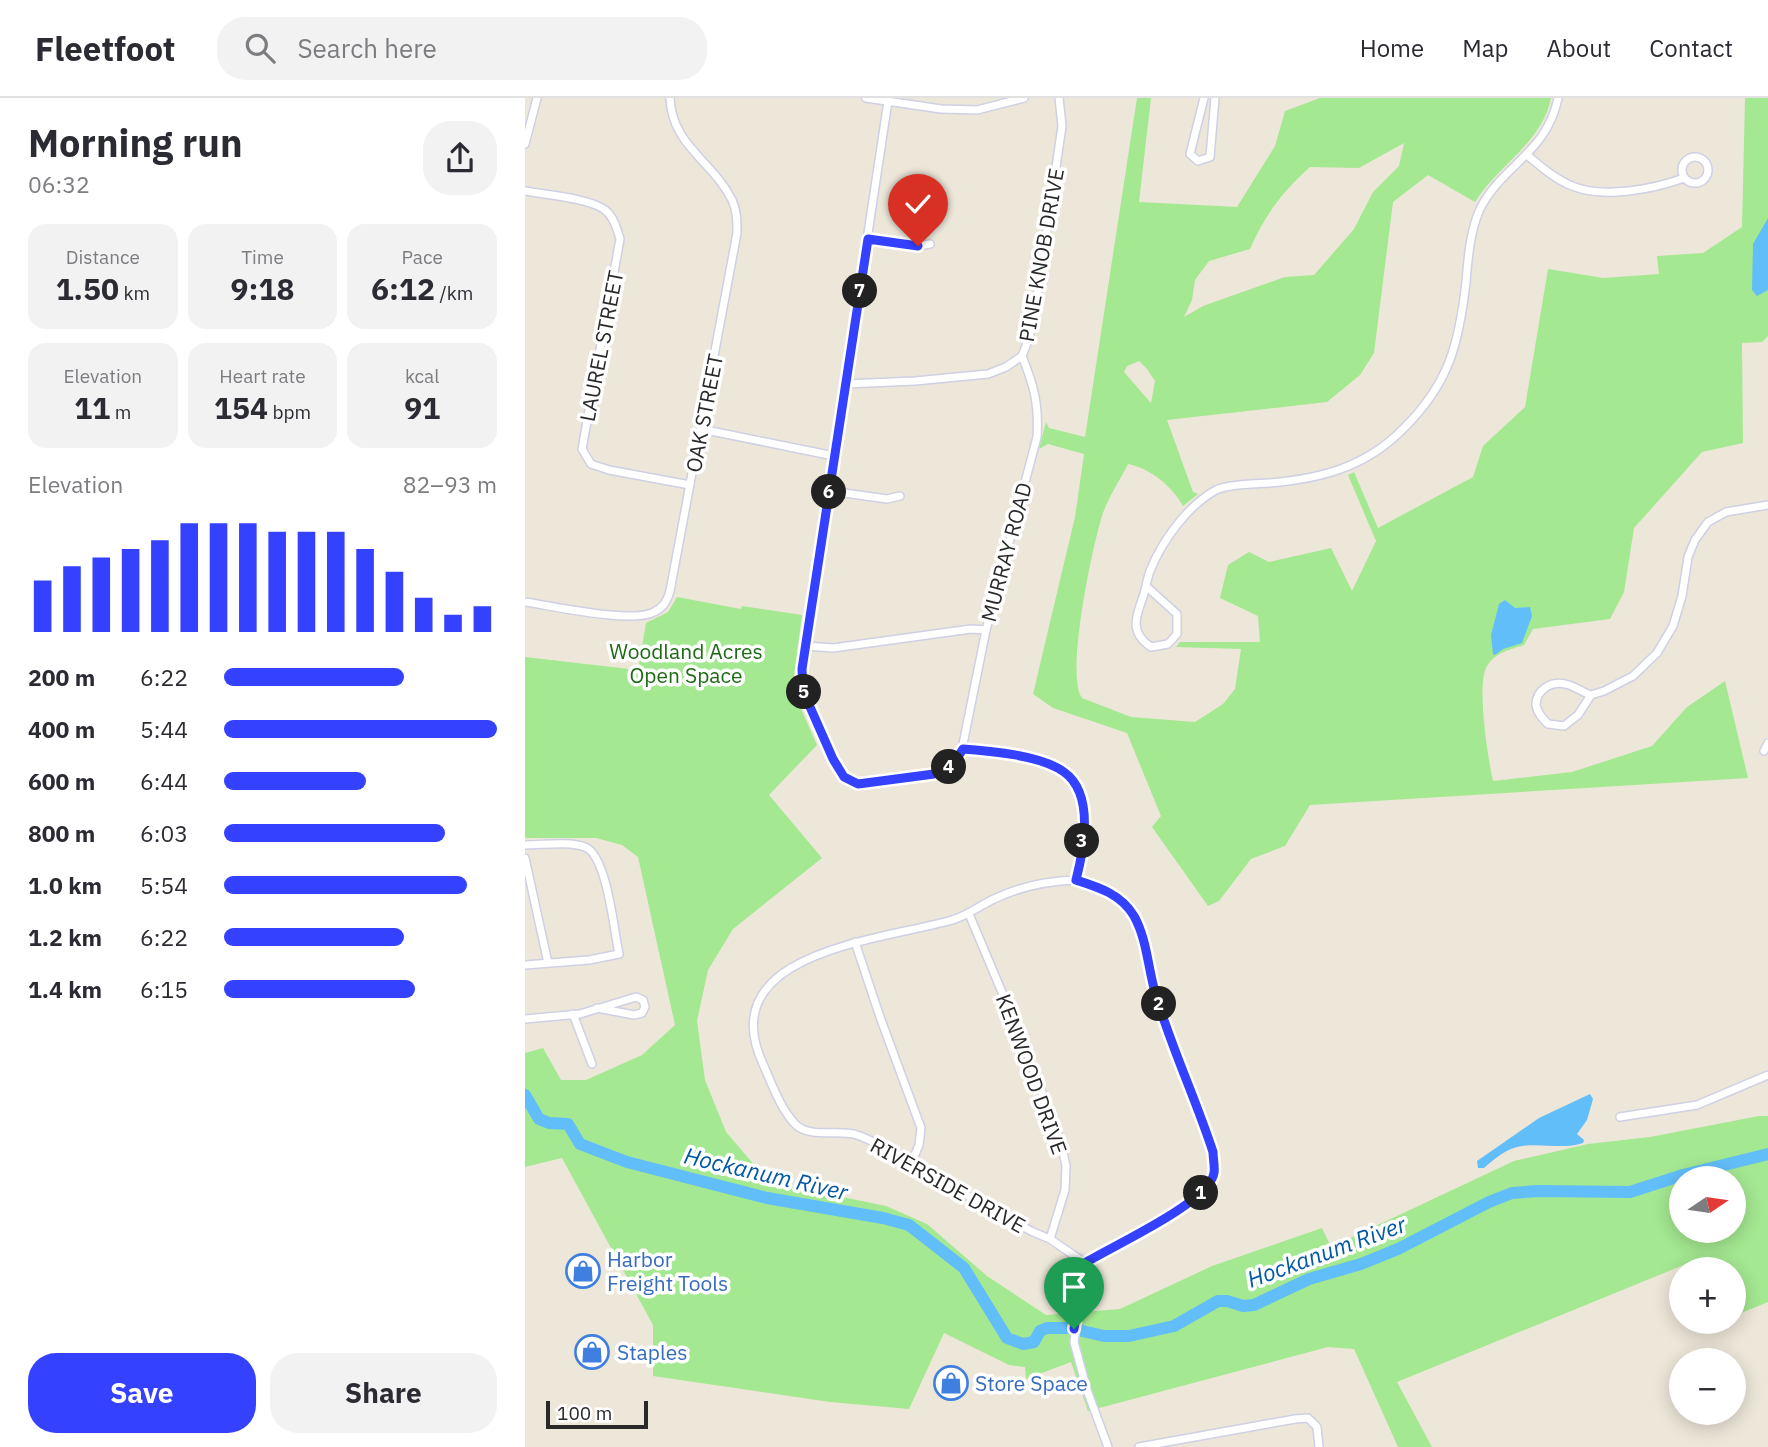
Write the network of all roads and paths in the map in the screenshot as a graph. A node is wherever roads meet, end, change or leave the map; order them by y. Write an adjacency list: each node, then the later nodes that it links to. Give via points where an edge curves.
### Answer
1 (537, 98): 10 (street)
2 (670, 98): 18 (street, OAK STREET, via 674,124 723,185 737,216 735,253)
3 (866, 98): 9 (street)
4 (1024, 98): 9 (street, via 977,110)
5 (1059, 98): 16 (street, PINE KNOB DRIVE, via 1062,127 1035,311)
6 (1204, 98): 7 (street, via 1190,155 1198,161 1210,157)
7 (1215, 98)
8 (1558, 98): 11 (street, via 1549,128)
9 (888, 102): 14 (street)
10 (525, 144)
11 (1527, 155): 12 (street, via 1572,186 1592,191 1660,187); 24 (street, via 1480,210 1469,249 1461,327 1448,367 1427,403 1377,452 1335,472 1306,480 1218,489 1191,509 1166,542)
12 (1684, 178)
13 (525, 191): 20 (street, LAUREL STREET, via 605,210 620,239 582,449 591,464)
14 (868, 239): 15 (street); 17 (street)
15 (930, 244)
16 (1022, 356): 17 (street, PINE KNOB DRIVE, via 988,374); 26 (street, MURRAY ROAD, via 1038,409 1037,437)
17 (846, 384): 19 (street)
18 (701, 429): 19 (street); 20 (street, OAK STREET)
19 (834, 456): 21 (street)
20 (690, 485): 25 (street, OAK STREET, via 666,604 647,615 629,617)
21 (829, 491): 22 (street, via 887,499); 27 (street)
22 (900, 496)
23 (1768, 505): 28 (street, via 1726,512 1708,522 1688,557 1673,626 1657,653 1633,676)
24 (1147, 587): 24 (street, via 1135,628 1151,647 1168,644 1177,634 1177,614)
25 (525, 603)
26 (986, 630): 27 (street, via 833,648); 29 (street, MURRAY ROAD)
27 (806, 646): 29 (street, via 803,691 844,777 858,784 934,774 952,766)
28 (1591, 695): 28 (street, via 1564,726 1548,724 1536,703 1541,690 1552,684 1565,684)
29 (963, 749): 32 (street, via 1027,759 1066,773 1077,788 1084,813)
30 (525, 845): 35 (street, via 576,845 596,854 619,954)
31 (525, 858): 35 (street)
32 (1076, 880): 33 (street, RIVERSIDE DRIVE, via 1027,885); 45 (street, via 1118,897 1133,915 1156,999 1213,1152 1214,1174 1192,1202)
33 (969, 914): 34 (street, RIVERSIDE DRIVE); 44 (street, KENWOOD DRIVE, via 1062,1143 1065,1190)
34 (855, 942): 43 (street, via 921,1128); 43 (street, RIVERSIDE DRIVE, via 805,960 769,985 758,1003 755,1048 797,1127 855,1134)
35 (548, 963): 36 (street)
36 (525, 965)
37 (597, 1008): 37 (street, via 636,997 645,1007 634,1015); 38 (street)
38 (573, 1014): 39 (street); 40 (street)
39 (525, 1019)
40 (592, 1064)
41 (1768, 1075): 42 (street, via 1697,1105)
42 (1620, 1117)
43 (911, 1164): 44 (street, RIVERSIDE DRIVE)
44 (1050, 1238): 45 (street, RIVERSIDE DRIVE)
45 (1085, 1263): 46 (street, via 1074,1329 1076,1354)
46 (1108, 1447)
47 (1139, 1447): 48 (street, via 1308,1418 1317,1427)
48 (1319, 1447)

